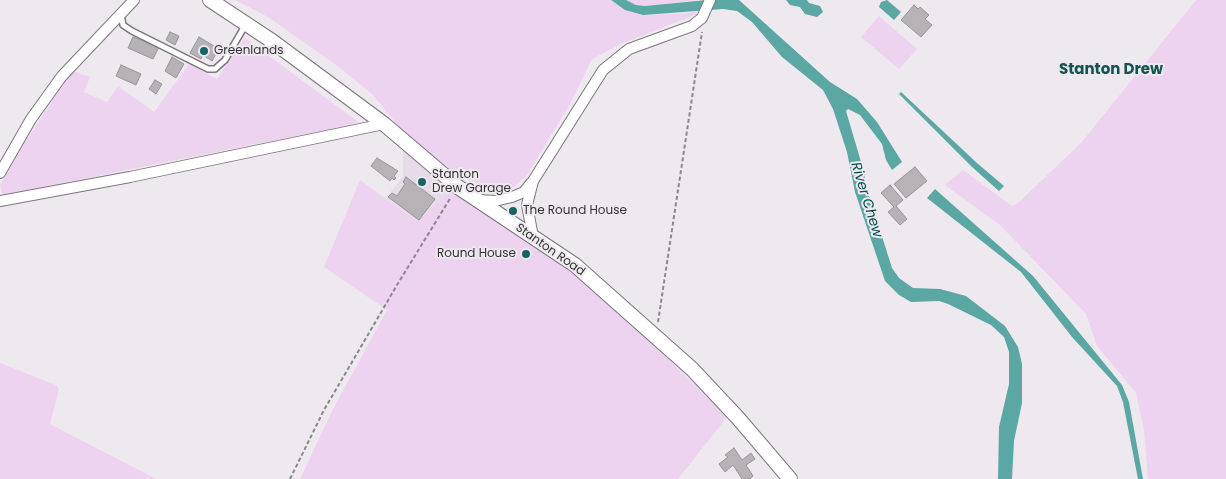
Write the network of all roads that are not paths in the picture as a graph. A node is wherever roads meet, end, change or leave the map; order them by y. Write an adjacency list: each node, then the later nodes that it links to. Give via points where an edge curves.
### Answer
1 (134, 0): 4 (street)
2 (210, 0): 5 (main road, Stanton Road)
3 (710, 0): 8 (street, via 700,20 692,26 629,49 604,70)
4 (121, 14): 5 (lane, via 123,25 132,31 208,69 215,69 225,60); 7 (street, via 62,76 31,119)
5 (246, 24): 6 (main road, Stanton Road)
6 (384, 124): 9 (main road, Stanton Road); 10 (street)
7 (0, 173)
8 (533, 181): 9 (street, via 524,192 512,197 496,201); 11 (street, via 527,205)
9 (477, 200): 11 (main road, Stanton Road)
10 (0, 201)
11 (533, 237): 12 (main road, Stanton Road, via 575,265 698,376)
12 (790, 479)

